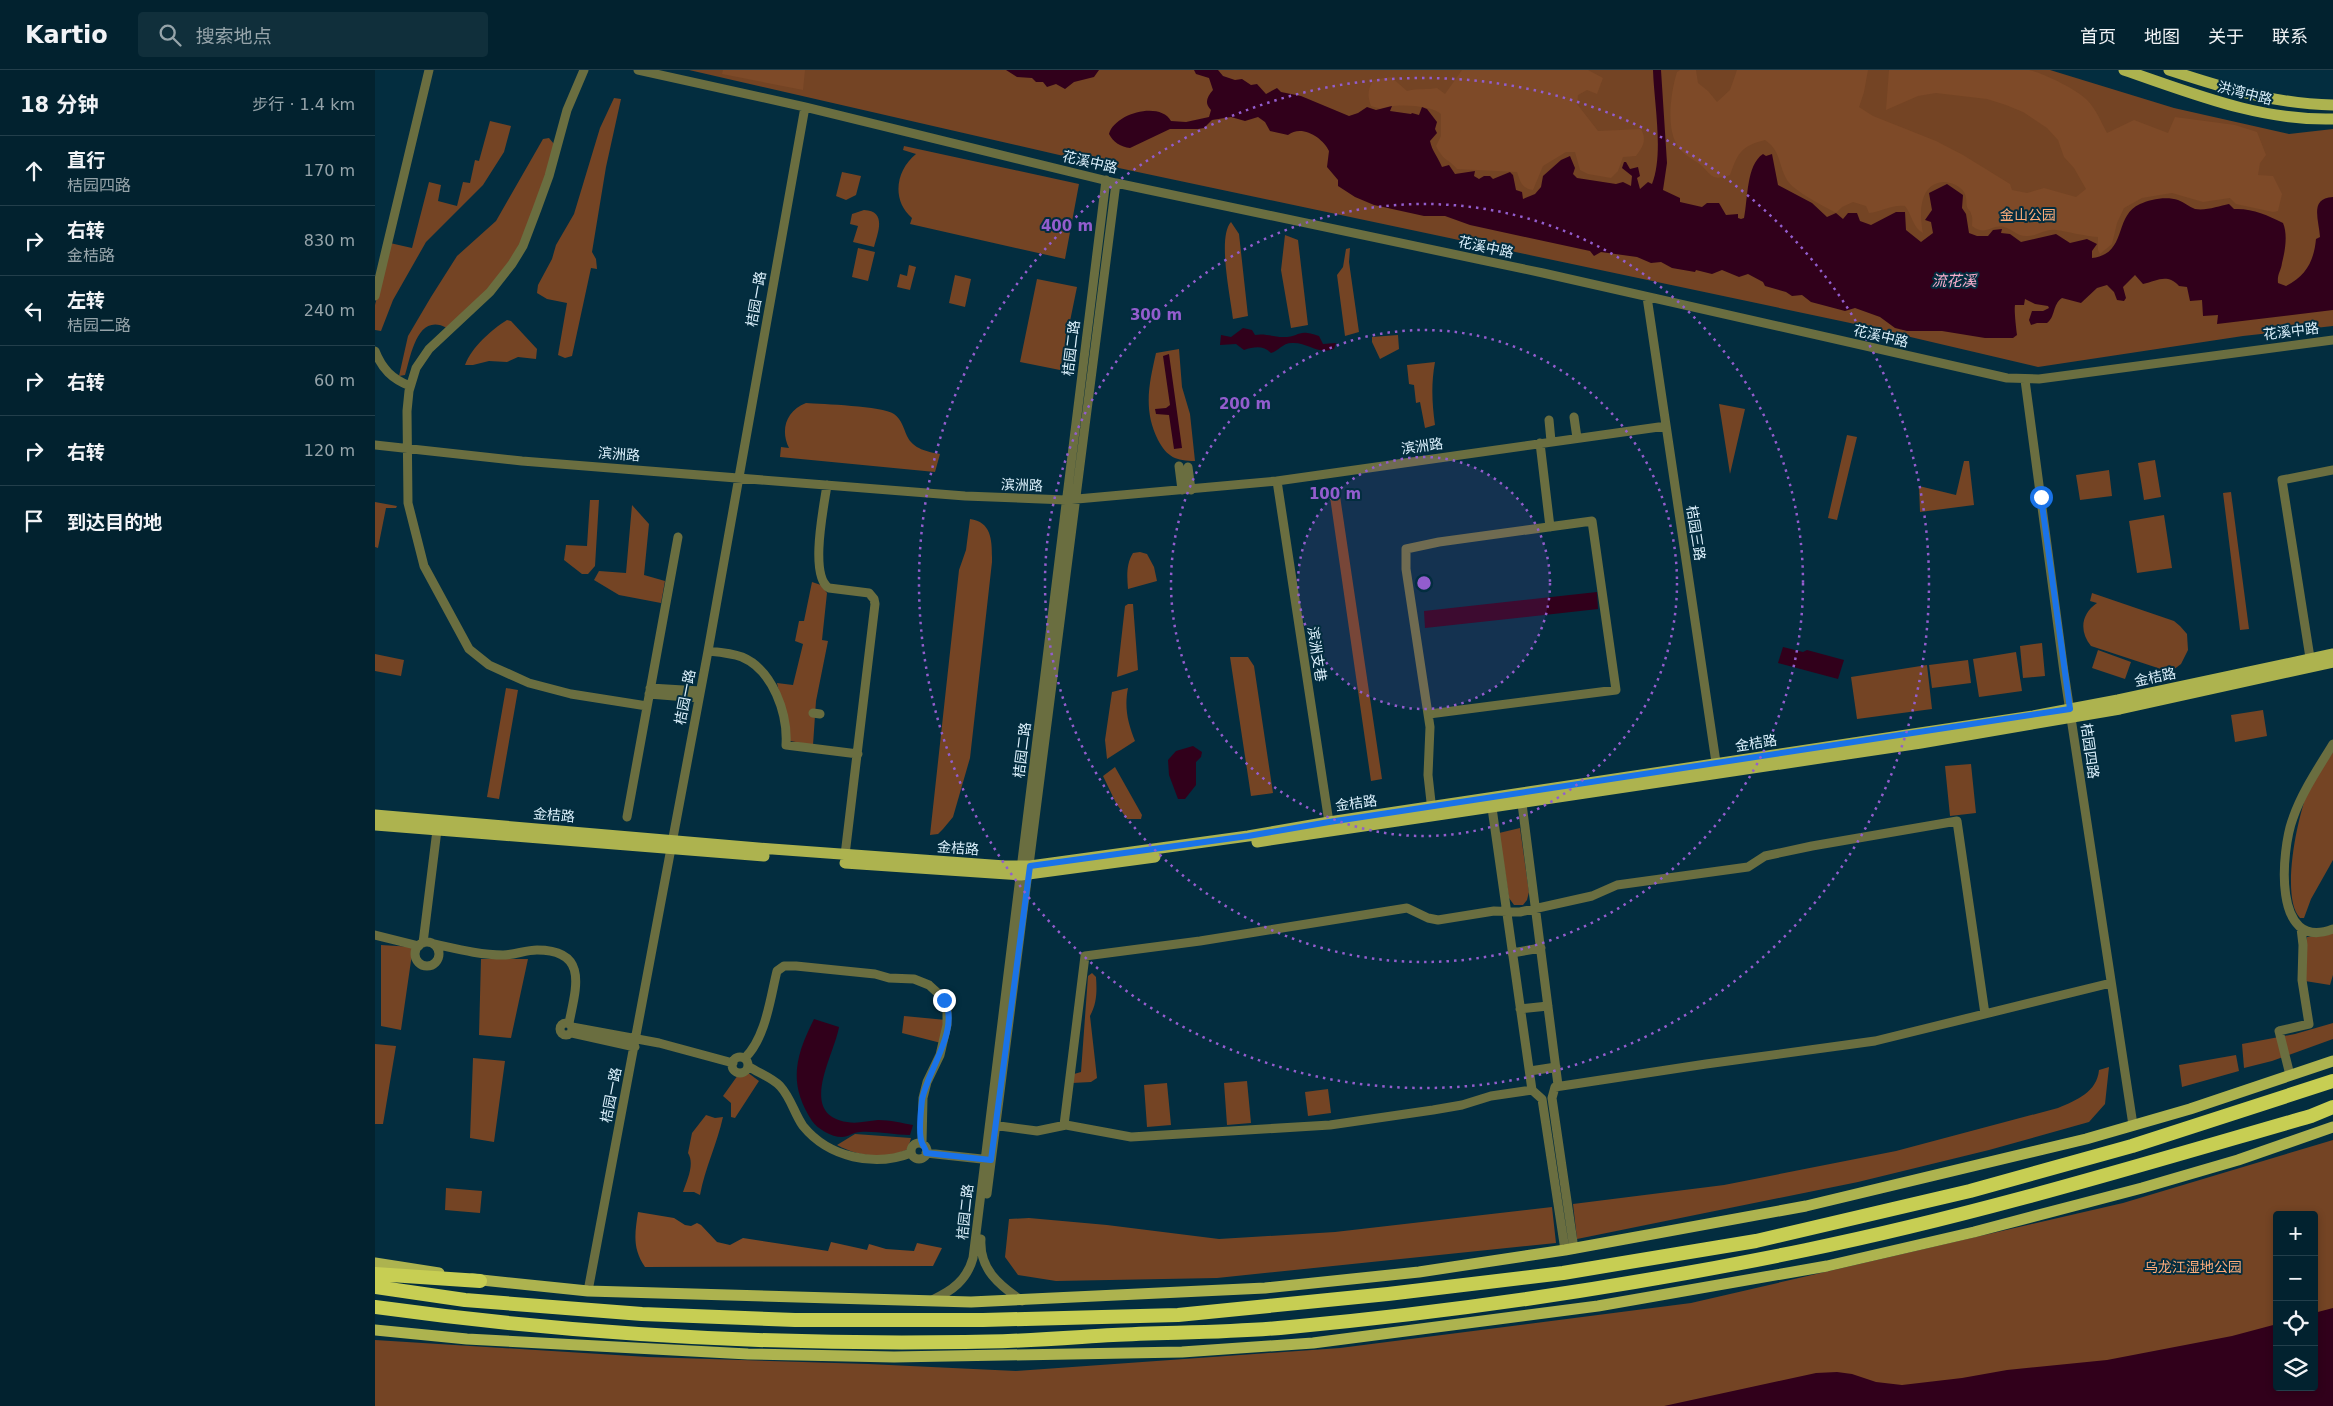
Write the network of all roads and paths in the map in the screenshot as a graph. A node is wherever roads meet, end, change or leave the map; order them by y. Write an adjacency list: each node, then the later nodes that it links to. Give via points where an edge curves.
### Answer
1 (429, 70): 11 (street)
2 (584, 70): 16 (street, via 567,110 549,176 523,246 499,282 429,349 416,368)
3 (638, 70): 7 (street, 花溪中路)
4 (2124, 70): 8 (main road, 洪湾中路, via 2245,110 2287,117)
5 (2169, 70): 6 (main road, via 2255,96 2293,103)
6 (2333, 105)
7 (805, 107): 9 (street, 花溪中路); 27 (street, 桔园一路)
8 (2333, 119)
9 (1106, 180): 10 (street, 花溪中路); 31 (street, 桔园二路)
10 (1116, 183): 12 (street, 花溪中路); 32 (street, 桔园二路)
11 (375, 296)
12 (1647, 297): 15 (street, 花溪中路); 19 (street, 桔园三路)
13 (2333, 340): 15 (street, 花溪中路)
14 (375, 351): 16 (street, via 389,375)
15 (2025, 380): 42 (street, 桔园四路)
16 (410, 386): 24 (street)
17 (1575, 417): 20 (street)
18 (1549, 420): 21 (street)
19 (1666, 426): 20 (street, 滨洲路); 46 (street, 桔园三路)
20 (1577, 438): 21 (street, 滨洲路)
21 (1551, 441): 22 (street, 滨洲路)
22 (1540, 443): 28 (street, 滨洲路); 33 (street)
23 (375, 445): 24 (street, 滨洲路)
24 (406, 448): 27 (street, 滨洲路, via 522,461); 41 (street, via 408,503 418,548 431,582 469,649 489,665 529,683 580,696)
25 (1183, 467): 30 (street)
26 (2333, 470): 38 (street, via 2281,480)
27 (738, 477): 29 (street, 滨洲路); 35 (street, 桔园一路)
28 (1277, 481): 30 (street, 滨洲路); 53 (street, 滨洲支巷)
29 (827, 485): 31 (street, 滨洲路); 45 (street, via 819,575 826,586 869,593 875,604)
30 (1186, 490): 32 (street, 滨洲路)
31 (1066, 500): 32 (street, 滨洲路); 57 (street, 桔园二路)
32 (1076, 500): 57 (street, 桔园二路)
33 (1550, 527): 43 (street, via 1406,549 1406,568); 43 (street, via 1592,521 1616,690)
34 (678, 537): 39 (street)
35 (708, 651): 40 (street, 桔园一路); 45 (street, via 741,657 767,679 777,695 786,730 786,745)
36 (2333, 654): 38 (main road, 金桔路)
37 (2333, 662): 38 (main road)
38 (2310, 663): 42 (main road, 金桔路)
39 (650, 691): 40 (street); 41 (street)
40 (699, 694): 55 (street, 桔园一路)
41 (647, 706): 51 (street)
42 (2070, 713): 46 (main road, 金桔路); 67 (street, 桔园四路)
43 (1429, 714): 49 (street, via 1428,775)
44 (2333, 744): 60 (street, via 2290,826 2287,902 2291,918)
45 (858, 754): 56 (street)
46 (1717, 769): 47 (main road, 金桔路)
47 (1521, 798): 48 (main road, 金桔路); 58 (street)
48 (1491, 802): 49 (main road, 金桔路); 59 (street)
49 (1432, 811): 53 (main road, 金桔路)
50 (375, 815): 55 (main road, 金桔路)
51 (627, 817)
52 (375, 825): 54 (main road)
53 (1330, 826): 57 (main road, 金桔路)
54 (437, 830): 55 (main road); 63 (street)
55 (671, 844): 56 (main road, 金桔路); 57 (main road); 71 (street, 桔园一路)
56 (845, 855): 57 (main road, 金桔路)
57 (1025, 870): 83 (street, 桔园二路)
58 (1535, 907): 59 (street, via 1520,912); 65 (street); 70 (street, via 1592,896 1617,885 1748,867 1759,859 1784,852 1957,821)
59 (1505, 910): 66 (street); 84 (street, via 1438,920 1407,908 1085,956)
60 (2301, 928): 61 (street, via 2320,932); 77 (street, via 2301,980 2309,1024 2279,1031)
61 (2333, 929)
62 (375, 935): 63 (street)
63 (421, 944): 64 (street); 64 (street, via 416,952 417,959 422,965 430,966 438,958 439,951)
64 (434, 944): 71 (street, via 490,955 539,950 566,956 573,963 576,975 571,1028)
65 (1541, 948): 66 (street); 68 (street)
66 (1512, 953): 69 (street)
67 (2111, 982): 70 (street); 85 (street, 桔园四路)
68 (1548, 1006): 69 (street); 75 (street)
69 (1520, 1009): 76 (street)
70 (1985, 1014): 79 (street, via 1875,1042)
71 (636, 1043): 74 (street); 95 (street, 桔园一路)
72 (2333, 1061): 77 (main road)
73 (746, 1062): 74 (street, via 737,1057); 74 (street, via 746,1070 739,1072); 88 (street, via 780,1086 805,1127 834,1150 868,1159 892,1158 911,1152 913,1146); 88 (street, via 759,1035 777,971 781,967 875,974 922,982 944,1000 948,1015 942,1050 923,1098)
74 (733, 1063)
75 (1556, 1067): 76 (street); 79 (street)
76 (1530, 1071): 80 (street)
77 (2290, 1075): 85 (main road)
78 (2333, 1081): 96 (highway, via 2132,1146 1980,1189 1756,1241 1563,1273 1388,1294 1178,1315 983,1320 795,1320 642,1314)
79 (1558, 1086): 90 (street, via 1553,1090 1552,1098)
80 (1533, 1090): 84 (street, via 1330,1126 1131,1137); 90 (street, via 1540,1095 1543,1104)
81 (2333, 1107): 87 (highway)
82 (2333, 1117): 87 (highway)
83 (993, 1125): 84 (street, via 1037,1131); 89 (street, 桔园二路)
84 (1063, 1125)
85 (2133, 1125): 90 (main road, via 1806,1206)
86 (2333, 1127): 100 (main road, via 2238,1160 2142,1188 1827,1266 1598,1306 1313,1343 1182,1352 884,1357 748,1354)
87 (2263, 1129): 99 (highway, via 2039,1194 1810,1249 1632,1283 1286,1328 967,1342 768,1340 451,1318)
88 (924, 1148): 89 (street)
89 (988, 1160): 97 (street, 桔园二路, via 982,1256 995,1281); 98 (street, 桔园二路, via 971,1266 955,1287)
90 (1570, 1249): 97 (main road, via 1419,1272 1265,1288)
91 (375, 1263): 93 (main road)
92 (375, 1276): 93 (highway); 96 (highway)
93 (480, 1281): 95 (main road)
94 (375, 1288): 96 (highway)
95 (588, 1291): 98 (main road)
96 (465, 1300)
97 (1023, 1301): 98 (main road)
98 (928, 1302)
99 (375, 1307)
100 (375, 1330)

